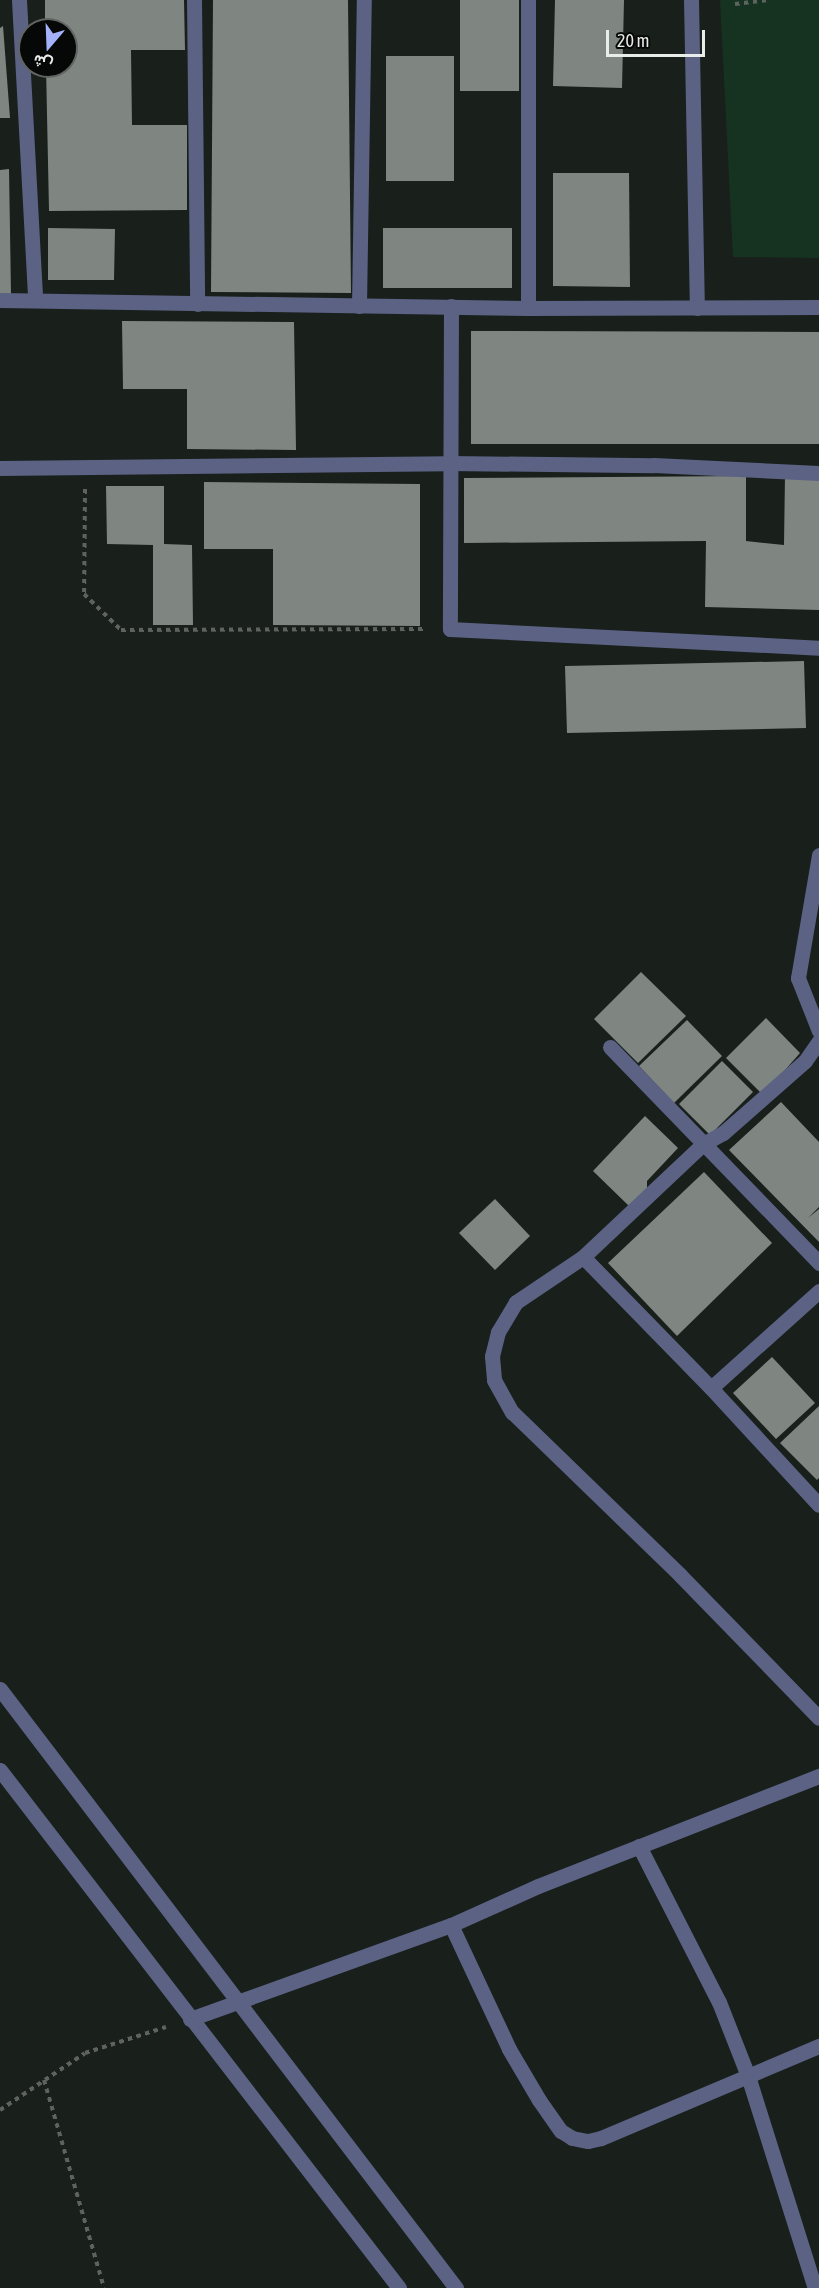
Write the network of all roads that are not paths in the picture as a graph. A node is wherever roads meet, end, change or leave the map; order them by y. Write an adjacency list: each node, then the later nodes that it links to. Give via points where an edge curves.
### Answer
1 (19, 0): 7 (street)
2 (194, 0): 8 (street)
3 (364, 0): 9 (street)
4 (528, 0): 12 (street)
5 (691, 0): 13 (street)
6 (0, 300): 7 (street)
7 (35, 300): 8 (street)
8 (197, 304): 9 (street)
9 (359, 306): 10 (street)
10 (451, 306): 12 (street); 14 (street)
11 (819, 307): 13 (street)
12 (528, 308): 13 (street)
13 (697, 308)
14 (448, 463): 15 (street); 16 (street, via 654,465); 17 (street, via 450,629)
15 (0, 468)
16 (819, 473)
17 (819, 648)
18 (819, 855): 19 (street, via 798,978)
19 (819, 1031)
20 (819, 1041): 22 (street, via 805,1061 770,1093)
21 (610, 1047): 22 (street)
22 (703, 1144): 23 (street); 24 (street)
23 (583, 1257): 26 (street); 29 (street, via 516,1302 498,1332 492,1356 494,1380 512,1412 680,1575)
24 (819, 1263)
25 (819, 1291): 26 (street)
26 (711, 1388): 27 (street)
27 (819, 1505)
28 (0, 1689): 34 (street)
29 (819, 1718)
30 (0, 1770): 35 (street)
31 (819, 1776): 32 (street)
32 (639, 1846): 33 (street); 37 (street, via 708,1974)
33 (451, 1925): 34 (street); 37 (street, via 509,2049 539,2100 561,2131 572,2138 601,2138)
34 (238, 2001): 35 (street); 39 (street)
35 (190, 2019): 38 (street)
36 (819, 2046): 37 (street)
37 (748, 2076): 40 (street)
38 (399, 2288)
39 (456, 2288)
40 (815, 2288)

